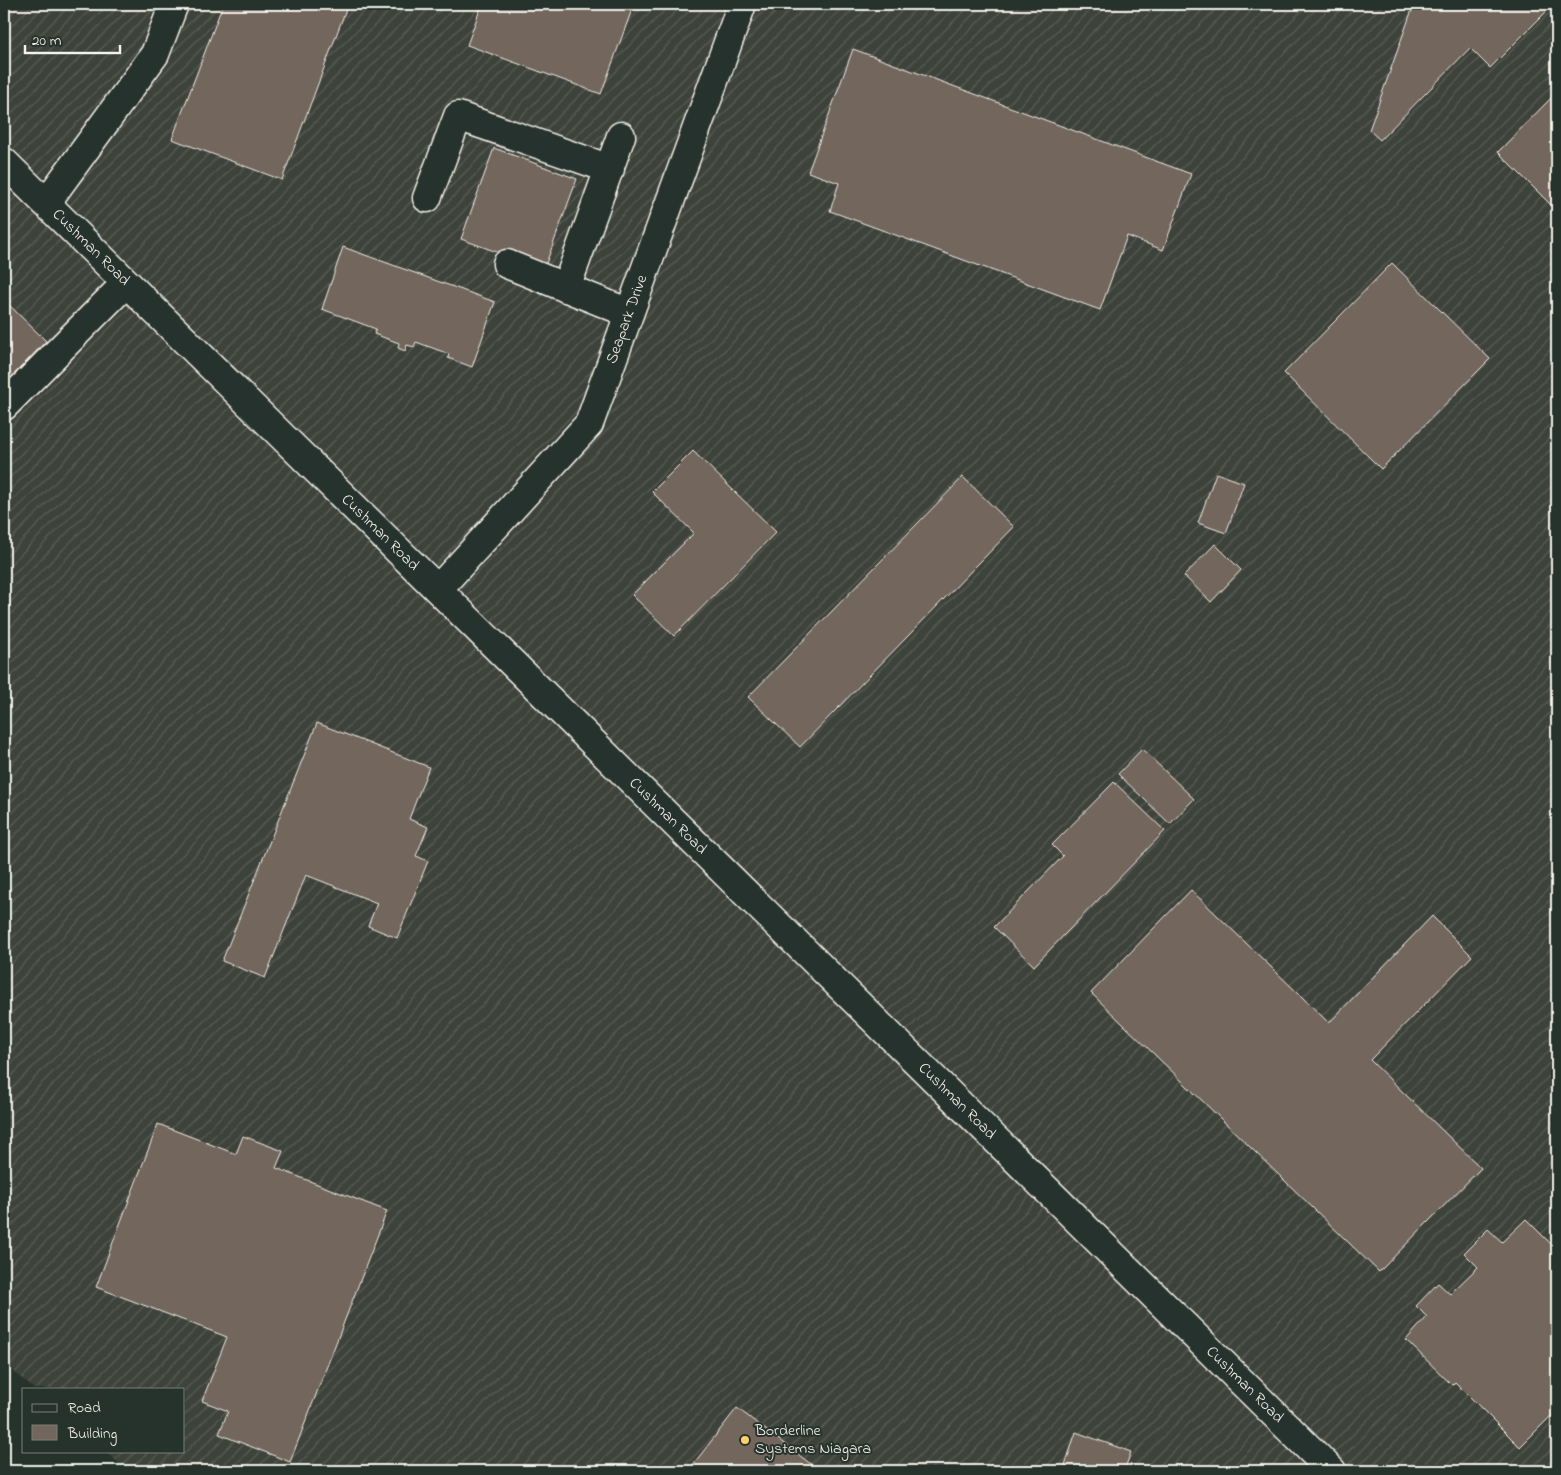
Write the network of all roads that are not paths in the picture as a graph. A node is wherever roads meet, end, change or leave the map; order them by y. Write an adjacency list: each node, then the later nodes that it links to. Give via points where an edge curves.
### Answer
1 (174, 4): 7 (street, via 155,54)
2 (742, 4): 11 (street, Seapark Drive)
3 (621, 136): 5 (street)
4 (4, 162): 7 (street, Cushman Road)
5 (610, 169): 6 (street, via 458,116); 10 (street)
6 (428, 198)
7 (46, 203): 9 (street, Cushman Road)
8 (507, 264): 10 (street)
9 (126, 283): 12 (street); 13 (street, Cushman Road)
10 (566, 288): 11 (street)
11 (629, 313): 13 (street, Seapark Drive, via 589,424)
12 (4, 406)
13 (438, 589): 14 (street, Cushman Road)
14 (1332, 1471)

